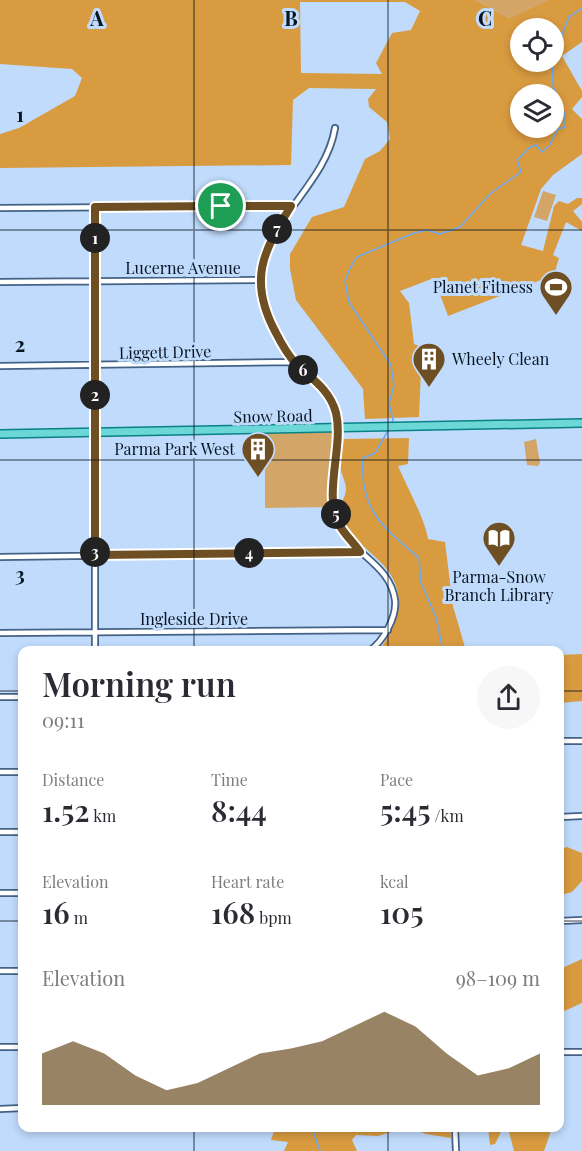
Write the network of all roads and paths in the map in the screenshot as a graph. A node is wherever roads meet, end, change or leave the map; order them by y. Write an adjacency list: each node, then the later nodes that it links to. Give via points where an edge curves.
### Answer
1 (335, 128): 2 (street, via 332,147)
2 (291, 206): 3 (street); 5 (street, via 271,239)
3 (95, 207): 4 (street); 7 (street)
4 (0, 208)
5 (259, 280): 7 (street, Lucerne Avenue); 8 (street, via 267,316)
6 (0, 282): 7 (street, Lucerne Avenue)
7 (95, 282): 9 (street)
8 (295, 362): 9 (street, Liggett Drive); 12 (street, via 328,395)
9 (95, 364): 10 (street, Liggett Drive); 13 (street)
10 (0, 366)
11 (582, 423): 12 (main road, Snow Road)
12 (339, 428): 13 (main road, Snow Road); 15 (street, via 335,507 339,525)
13 (95, 433): 14 (main road, Snow Road); 16 (street)
14 (0, 434)
15 (360, 552): 16 (street); 18 (street, via 379,566 389,582 395,602)
16 (95, 553): 17 (street); 19 (street)
17 (0, 557)
18 (388, 630): 19 (street, Ingleside Drive); 22 (street)
19 (95, 631): 20 (street, Ingleside Drive); 21 (street)
20 (0, 633)
21 (95, 646)
22 (374, 646)
23 (0, 697): 24 (street)
24 (18, 697)
25 (564, 741): 26 (street)
26 (582, 741)
27 (0, 772): 28 (street)
28 (18, 772)
29 (582, 816): 30 (street)
30 (564, 817)
31 (0, 832): 32 (street)
32 (18, 832)
33 (18, 892): 34 (street)
34 (0, 893)
35 (564, 921): 36 (street)
36 (582, 921)
37 (0, 971): 38 (street)
38 (18, 971)
39 (0, 1047): 40 (street)
40 (18, 1047)
41 (564, 1052): 42 (street)
42 (582, 1052)
43 (18, 1108): 44 (street)
44 (0, 1109)
45 (455, 1132): 46 (street)
46 (456, 1151)

